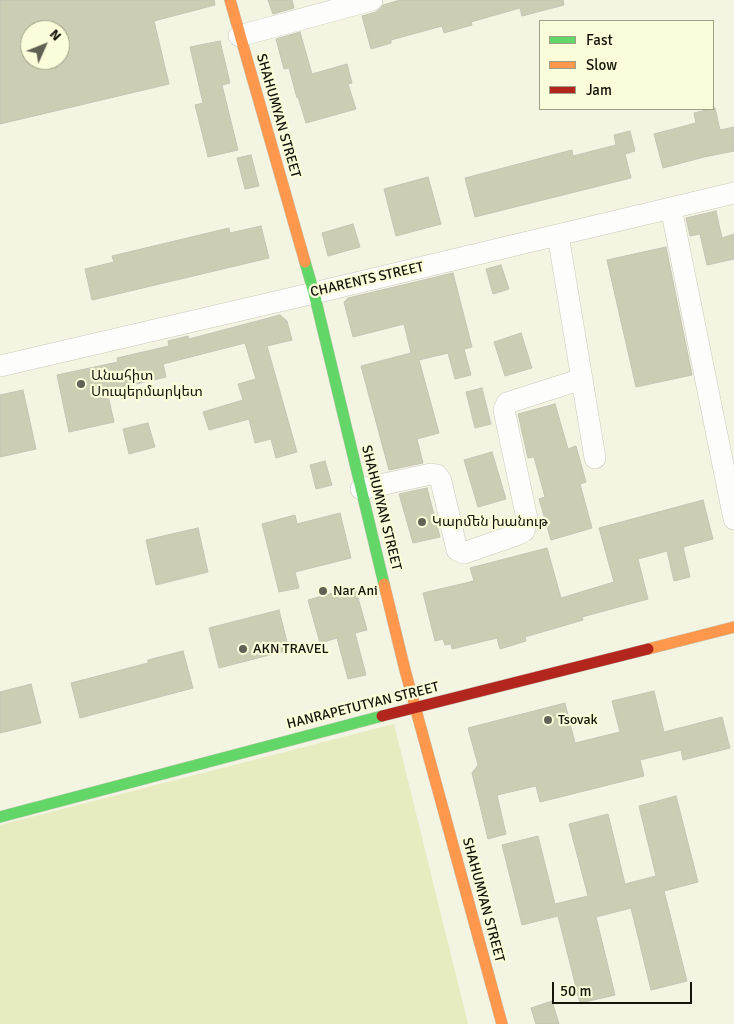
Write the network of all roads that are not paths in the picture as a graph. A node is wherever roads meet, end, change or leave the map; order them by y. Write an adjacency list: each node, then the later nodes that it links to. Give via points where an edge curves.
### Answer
1 (230, 0): 3 (street, SHAHUMYAN STREET)
2 (372, 0): 3 (street)
3 (239, 36): 7 (street, SHAHUMYAN STREET)
4 (734, 193): 5 (street, CHARENTS STREET)
5 (671, 208): 6 (street, CHARENTS STREET); 12 (street)
6 (558, 235): 7 (street, CHARENTS STREET); 9 (street)
7 (314, 293): 8 (street, CHARENTS STREET); 11 (street, SHAHUMYAN STREET)
8 (0, 366)
9 (582, 379): 10 (street); 11 (street, via 507,403 504,410 527,519 524,531 516,535 464,553 457,550 437,475)
10 (596, 458)
11 (361, 489): 14 (street, SHAHUMYAN STREET)
12 (734, 519)
13 (734, 627): 14 (street, HANRAPETUTYAN STREET)
14 (416, 708): 15 (street, HANRAPETUTYAN STREET); 16 (street, SHAHUMYAN STREET)
15 (0, 817)
16 (502, 1024)

